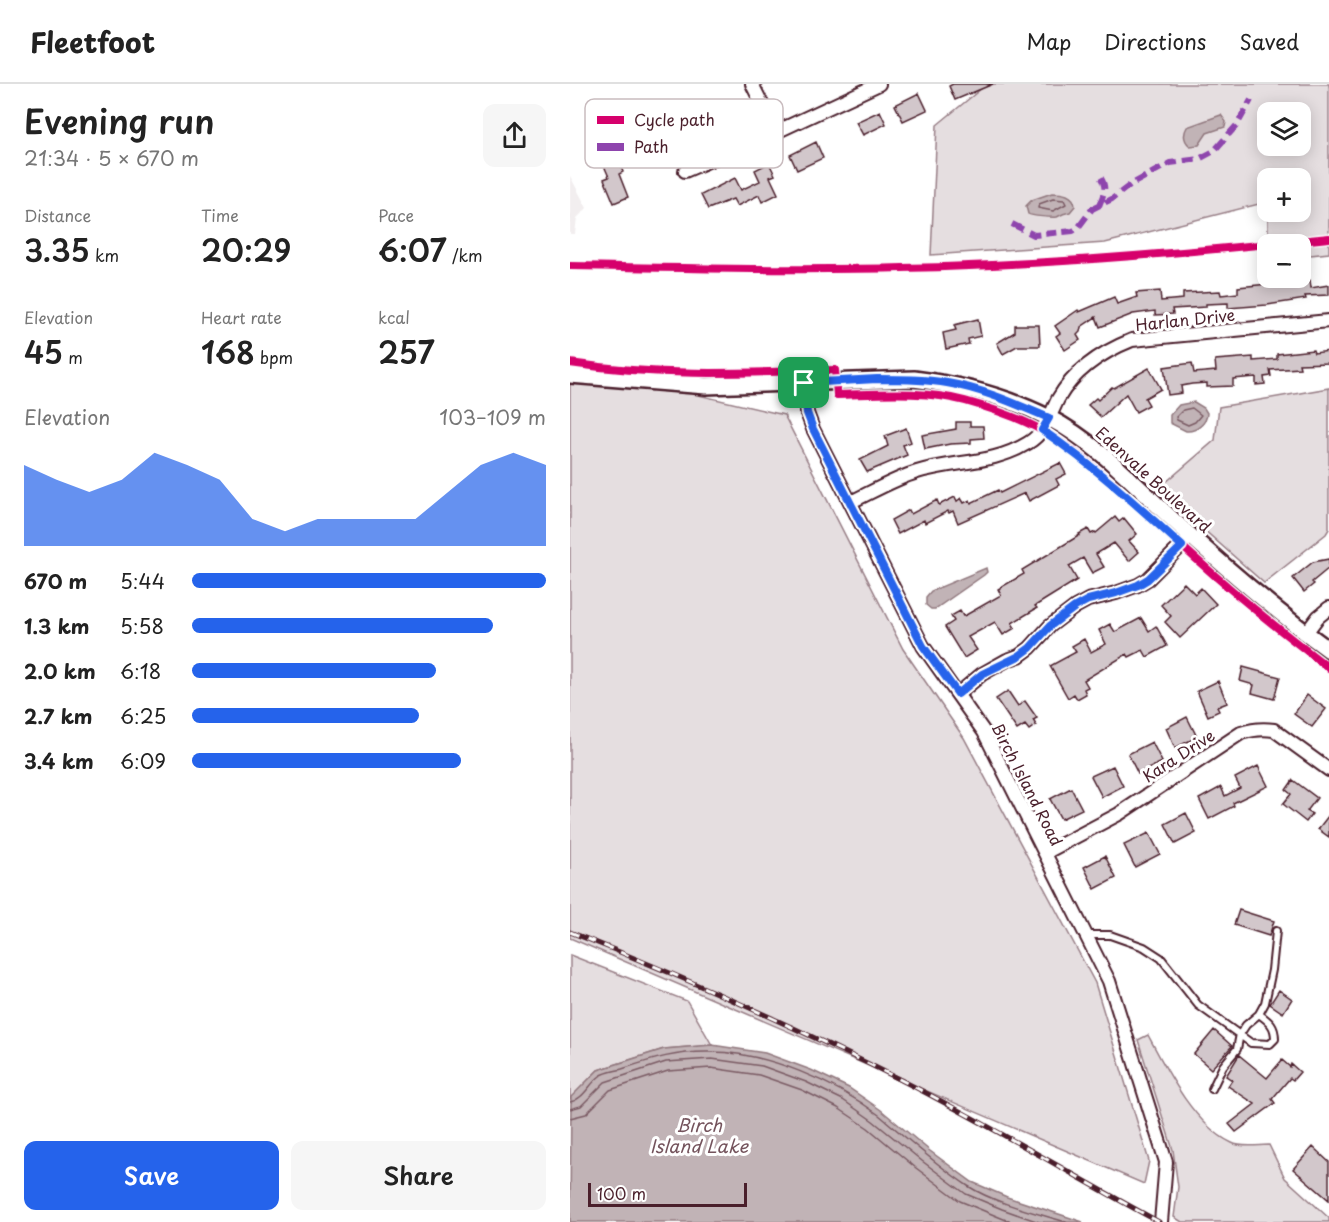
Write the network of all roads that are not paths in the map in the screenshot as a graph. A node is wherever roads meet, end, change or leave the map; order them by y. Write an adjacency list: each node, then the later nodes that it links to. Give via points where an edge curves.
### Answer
1 (752, 84): 3 (street)
2 (879, 84): 4 (street)
3 (760, 99)
4 (783, 129)
5 (692, 168): 6 (street)
6 (685, 171)
7 (1329, 321): 10 (street, Harlan Drive, via 1132,340 1090,362 1073,378)
8 (570, 375): 9 (street, Edenvale Boulevard, via 706,386)
9 (804, 383): 10 (street, Edenvale Boulevard, via 914,379 948,383); 11 (street, Birch Island Road, via 813,429)
10 (1049, 418): 11 (street, Harlan Drive, via 1036,437 1006,454 918,472); 12 (street, Edenvale Boulevard, via 1084,440)
11 (850, 502): 16 (street, Birch Island Road, via 923,646)
12 (1191, 536): 14 (street, Edenvale Boulevard); 16 (street, via 1148,579 1075,607 1030,648 982,674)
13 (1329, 608): 14 (street)
14 (1306, 633): 15 (street, Edenvale Boulevard)
15 (1329, 650)
16 (958, 694): 18 (street, Birch Island Road, via 984,732)
17 (1329, 770): 18 (street, Kara Drive, via 1274,730 1251,726 1119,814)
18 (1045, 853): 20 (street, Birch Island Road)
19 (1276, 931): 21 (lane, via 1269,989)
20 (1086, 935): 22 (lane, via 1110,935 1143,946 1161,958 1198,1005); 24 (street, Birch Island Road, via 1109,981 1166,1162)
21 (1259, 1014): 22 (lane); 22 (lane, via 1275,1030 1275,1039 1270,1044 1251,1043)
22 (1239, 1034): 23 (lane, via 1237,1049)
23 (1212, 1089)
24 (1161, 1222)

